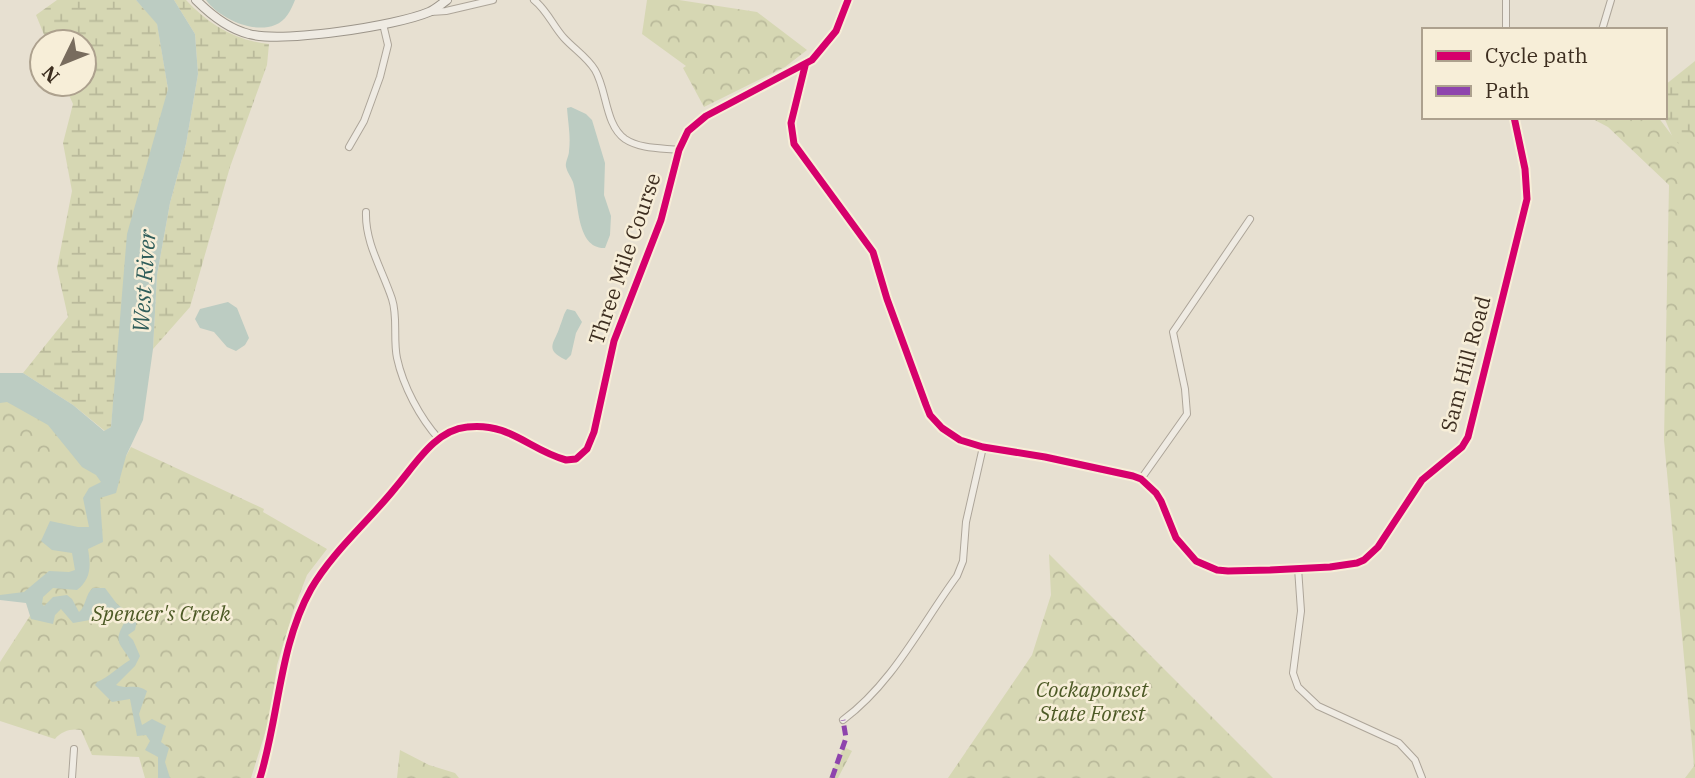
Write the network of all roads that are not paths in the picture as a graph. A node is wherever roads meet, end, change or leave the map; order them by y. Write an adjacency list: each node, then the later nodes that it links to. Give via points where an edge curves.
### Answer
1 (196, 0): 9 (main road, via 225,24 259,36 312,35)
2 (447, 0): 8 (main road)
3 (494, 0): 8 (street)
4 (534, 0): 15 (street, via 596,71 621,135 644,146)
5 (848, 0): 12 (street, via 831,40)
6 (1506, 0): 10 (street)
7 (1611, 0): 11 (street)
8 (429, 12): 9 (main road)
9 (383, 24): 14 (street, via 388,45 376,94)
10 (1506, 28)
11 (1603, 28)
12 (804, 66): 15 (street, via 698,121); 19 (street, via 791,123 794,144 873,252 930,415 960,440)
13 (1514, 119): 21 (street, Sam Hill Road, via 1527,199 1468,437 1422,480 1370,556 1357,563)
14 (349, 147)
15 (678, 150): 18 (street, Three Mile Course, via 661,220 611,349 594,432 585,453 566,460 487,427 457,429)
16 (366, 212): 18 (street, via 365,230 393,302 400,368 417,407)
17 (1250, 219): 20 (street, via 1173,332 1187,414)
18 (439, 439): 25 (street, Three Mile Course, via 310,591 283,672)
19 (982, 447): 20 (street); 22 (street, via 957,576 887,678)
20 (1141, 479): 21 (street, Sam Hill Road, via 1161,500 1176,538 1196,561 1228,571)
21 (1298, 568): 26 (street, via 1301,611 1293,673 1298,687 1318,706 1399,743 1415,760)
22 (843, 720)
23 (74, 749): 24 (street)
24 (72, 778)
25 (260, 778)
26 (1422, 778)

